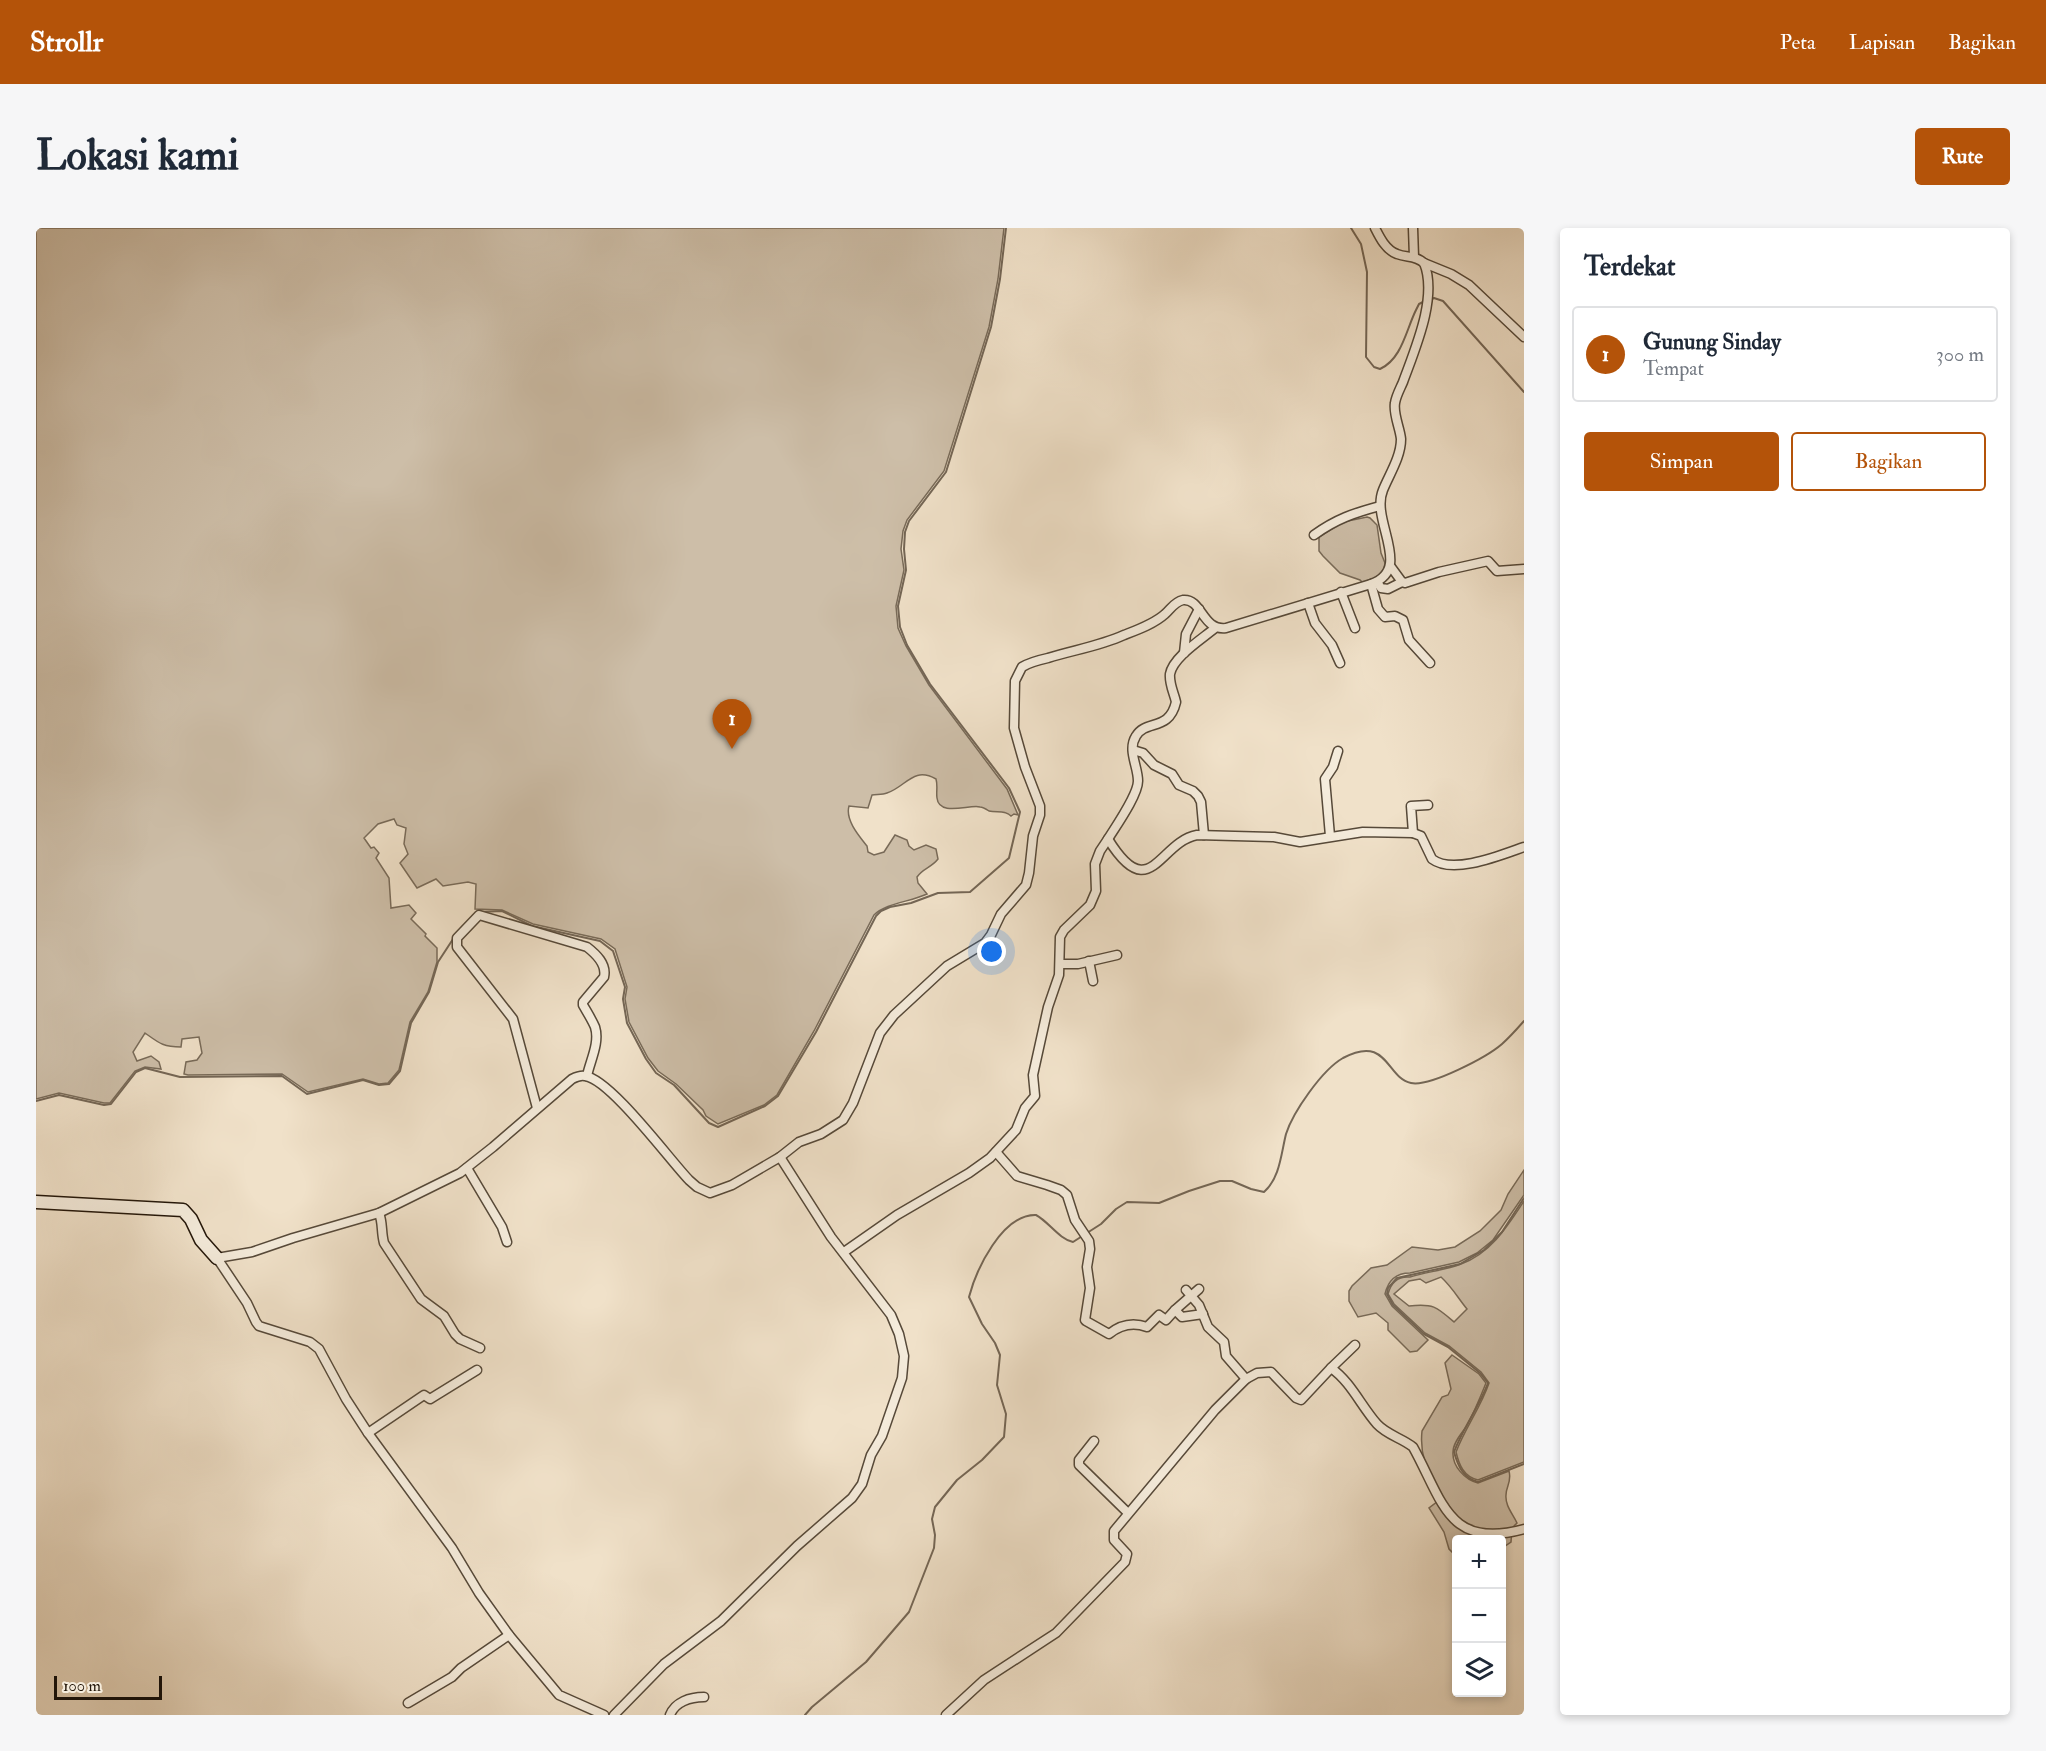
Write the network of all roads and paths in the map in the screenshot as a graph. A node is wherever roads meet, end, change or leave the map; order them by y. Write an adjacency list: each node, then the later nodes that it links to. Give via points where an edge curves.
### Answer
1 (1375, 228): 3 (street, via 1390,250)
2 (1413, 228): 3 (street)
3 (1414, 257): 4 (street)
4 (1424, 263): 5 (street, via 1477,291); 6 (street, via 1428,298 1425,317 1395,404 1401,441)
5 (1524, 337)
6 (1380, 506): 7 (street, via 1347,515); 8 (street)
7 (1314, 535)
8 (1391, 567): 10 (street); 11 (street, via 1385,577)
9 (1524, 569): 10 (street, via 1497,571 1488,561)
10 (1402, 582): 11 (street, via 1388,589)
11 (1374, 583): 12 (street); 19 (street, via 1380,613 1404,621 1409,640)
12 (1341, 592): 13 (street); 16 (street)
13 (1308, 603): 15 (street); 18 (street)
14 (1199, 609): 15 (street); 17 (street, via 1186,634); 35 (street, via 1189,601 1176,602 1153,622 1121,637 1022,667 1015,681 1014,728 1040,806 1026,885 1001,914 985,943 947,966 894,1015 880,1033 843,1120 822,1134 799,1142)
15 (1215, 628): 17 (street)
16 (1355, 628)
17 (1185, 653): 20 (street, via 1176,661 1170,676 1175,709 1163,722 1138,733)
18 (1340, 663)
19 (1430, 663)
20 (1133, 750): 24 (street, via 1143,753 1154,765 1172,774 1179,785 1198,796); 26 (street, via 1138,783)
21 (1338, 751): 25 (street, via 1325,779)
22 (1428, 805): 23 (street, via 1411,806)
23 (1413, 833): 25 (street, via 1363,831); 27 (street, via 1421,836 1432,859 1447,865 1458,866)
24 (1204, 835): 25 (street, via 1274,837 1300,842); 26 (street, via 1189,838 1145,870 1121,857)
25 (1330, 836)
26 (1108, 839): 30 (street, via 1095,864 1096,891 1090,905 1060,937)
27 (1524, 847)
28 (1117, 955): 29 (street)
29 (1089, 961): 30 (street); 31 (street)
30 (1060, 963): 34 (street, via 1037,1051 1035,1096 1016,1130)
31 (1093, 981)
32 (587, 1076): 33 (street, via 572,1079); 33 (street, via 596,1036 583,1002 604,976 600,960 587,947 479,915 457,938 457,947 513,1019); 35 (street, via 610,1090 675,1165 704,1191 723,1189)
33 (537, 1108): 36 (street)
34 (996, 1152): 40 (street); 44 (street, via 1017,1176 1067,1195 1075,1220 1089,1241 1086,1322 1109,1334 1121,1326 1147,1327 1159,1315 1166,1320)
35 (780, 1157): 40 (street)
36 (467, 1168): 38 (street); 39 (street)
37 (36, 1202): 41 (street, via 183,1210)
38 (379, 1213): 41 (street, via 252,1252); 47 (street, via 384,1243 418,1296 444,1316 454,1334)
39 (507, 1242)
40 (844, 1252): 59 (street, via 891,1315 904,1356 902,1378 862,1484 852,1498 721,1621 664,1664)
41 (217, 1258): 51 (street, via 259,1326 310,1342 319,1349)
42 (1199, 1289): 43 (street)
43 (1189, 1293): 44 (street); 45 (street)
44 (1176, 1310): 45 (street, via 1182,1317)
45 (1203, 1314): 50 (street, via 1208,1327 1224,1342 1227,1356)
46 (1355, 1345): 48 (street)
47 (480, 1348)
48 (1331, 1368): 50 (street, via 1301,1400 1271,1372); 54 (street, via 1376,1423 1413,1448 1436,1494 1461,1526 1484,1534)
49 (477, 1370): 51 (street, via 430,1399 424,1395)
50 (1246, 1379): 53 (street)
51 (368, 1433): 55 (street, via 452,1548)
52 (1094, 1441): 53 (street, via 1079,1465)
53 (1128, 1513): 61 (street, via 1113,1534 1127,1554 1125,1562 1056,1633 984,1680)
54 (1524, 1529)
55 (509, 1635): 57 (street, via 452,1677); 58 (street, via 559,1695)
56 (704, 1697): 60 (street, via 678,1704)
57 (408, 1703)
58 (604, 1715)
59 (614, 1715)
60 (670, 1715)
61 (946, 1715)

